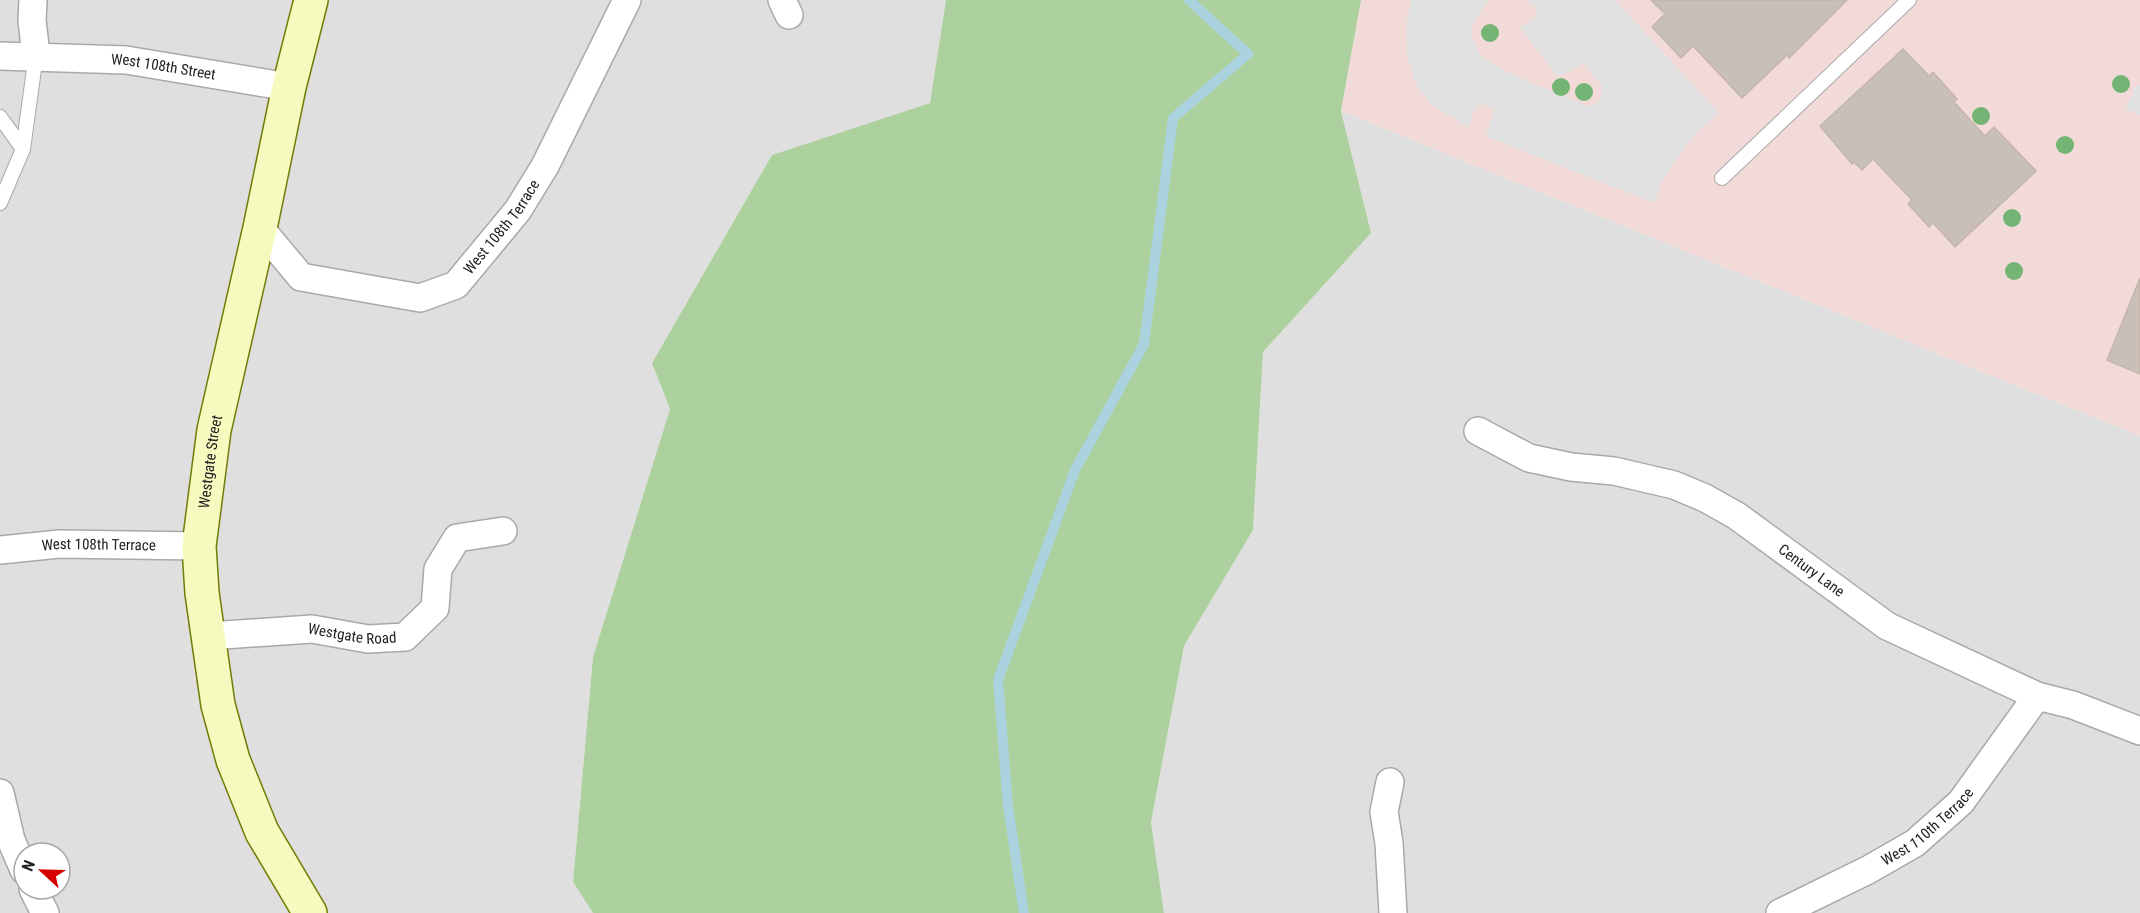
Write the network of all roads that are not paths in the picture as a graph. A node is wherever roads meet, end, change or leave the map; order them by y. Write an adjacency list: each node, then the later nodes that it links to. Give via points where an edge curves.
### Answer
1 (33, 0): 5 (street)
2 (311, 0): 7 (street, Westgate Street)
3 (627, 0): 12 (street, West 108th Terrace, via 518,210 456,285 420,298 301,277)
4 (1909, 0): 10 (lane)
5 (36, 55): 6 (street, West 108th Street); 7 (street, West 108th Street, via 126,60); 9 (lane)
6 (0, 56)
7 (289, 87): 12 (street, Westgate Street)
8 (0, 117): 9 (lane)
9 (23, 149): 11 (lane)
10 (1722, 178)
11 (0, 203)
12 (260, 228): 15 (street, Westgate Street, via 214,430)
13 (1478, 431): 18 (street, Century Lane, via 1529,458 1614,471 1674,485 1705,498 1737,516 1887,626)
14 (503, 531): 17 (street, Westgate Road, via 457,538 438,569 435,608 405,637 368,639 312,629)
15 (199, 546): 16 (street, West 108th Terrace, via 59,544); 17 (street, Westgate Street)
16 (0, 550)
17 (209, 636): 23 (street, Westgate Street, via 218,705 233,760 262,832)
18 (2037, 696): 19 (street, Century Lane, via 2073,705); 25 (street, West 110th Terrace, via 1961,802 1915,843)
19 (2140, 731)
20 (1390, 782): 24 (street, via 1384,812)
21 (0, 793): 22 (street)
22 (12, 842)
23 (310, 913)
24 (1393, 913)
25 (1780, 913)

